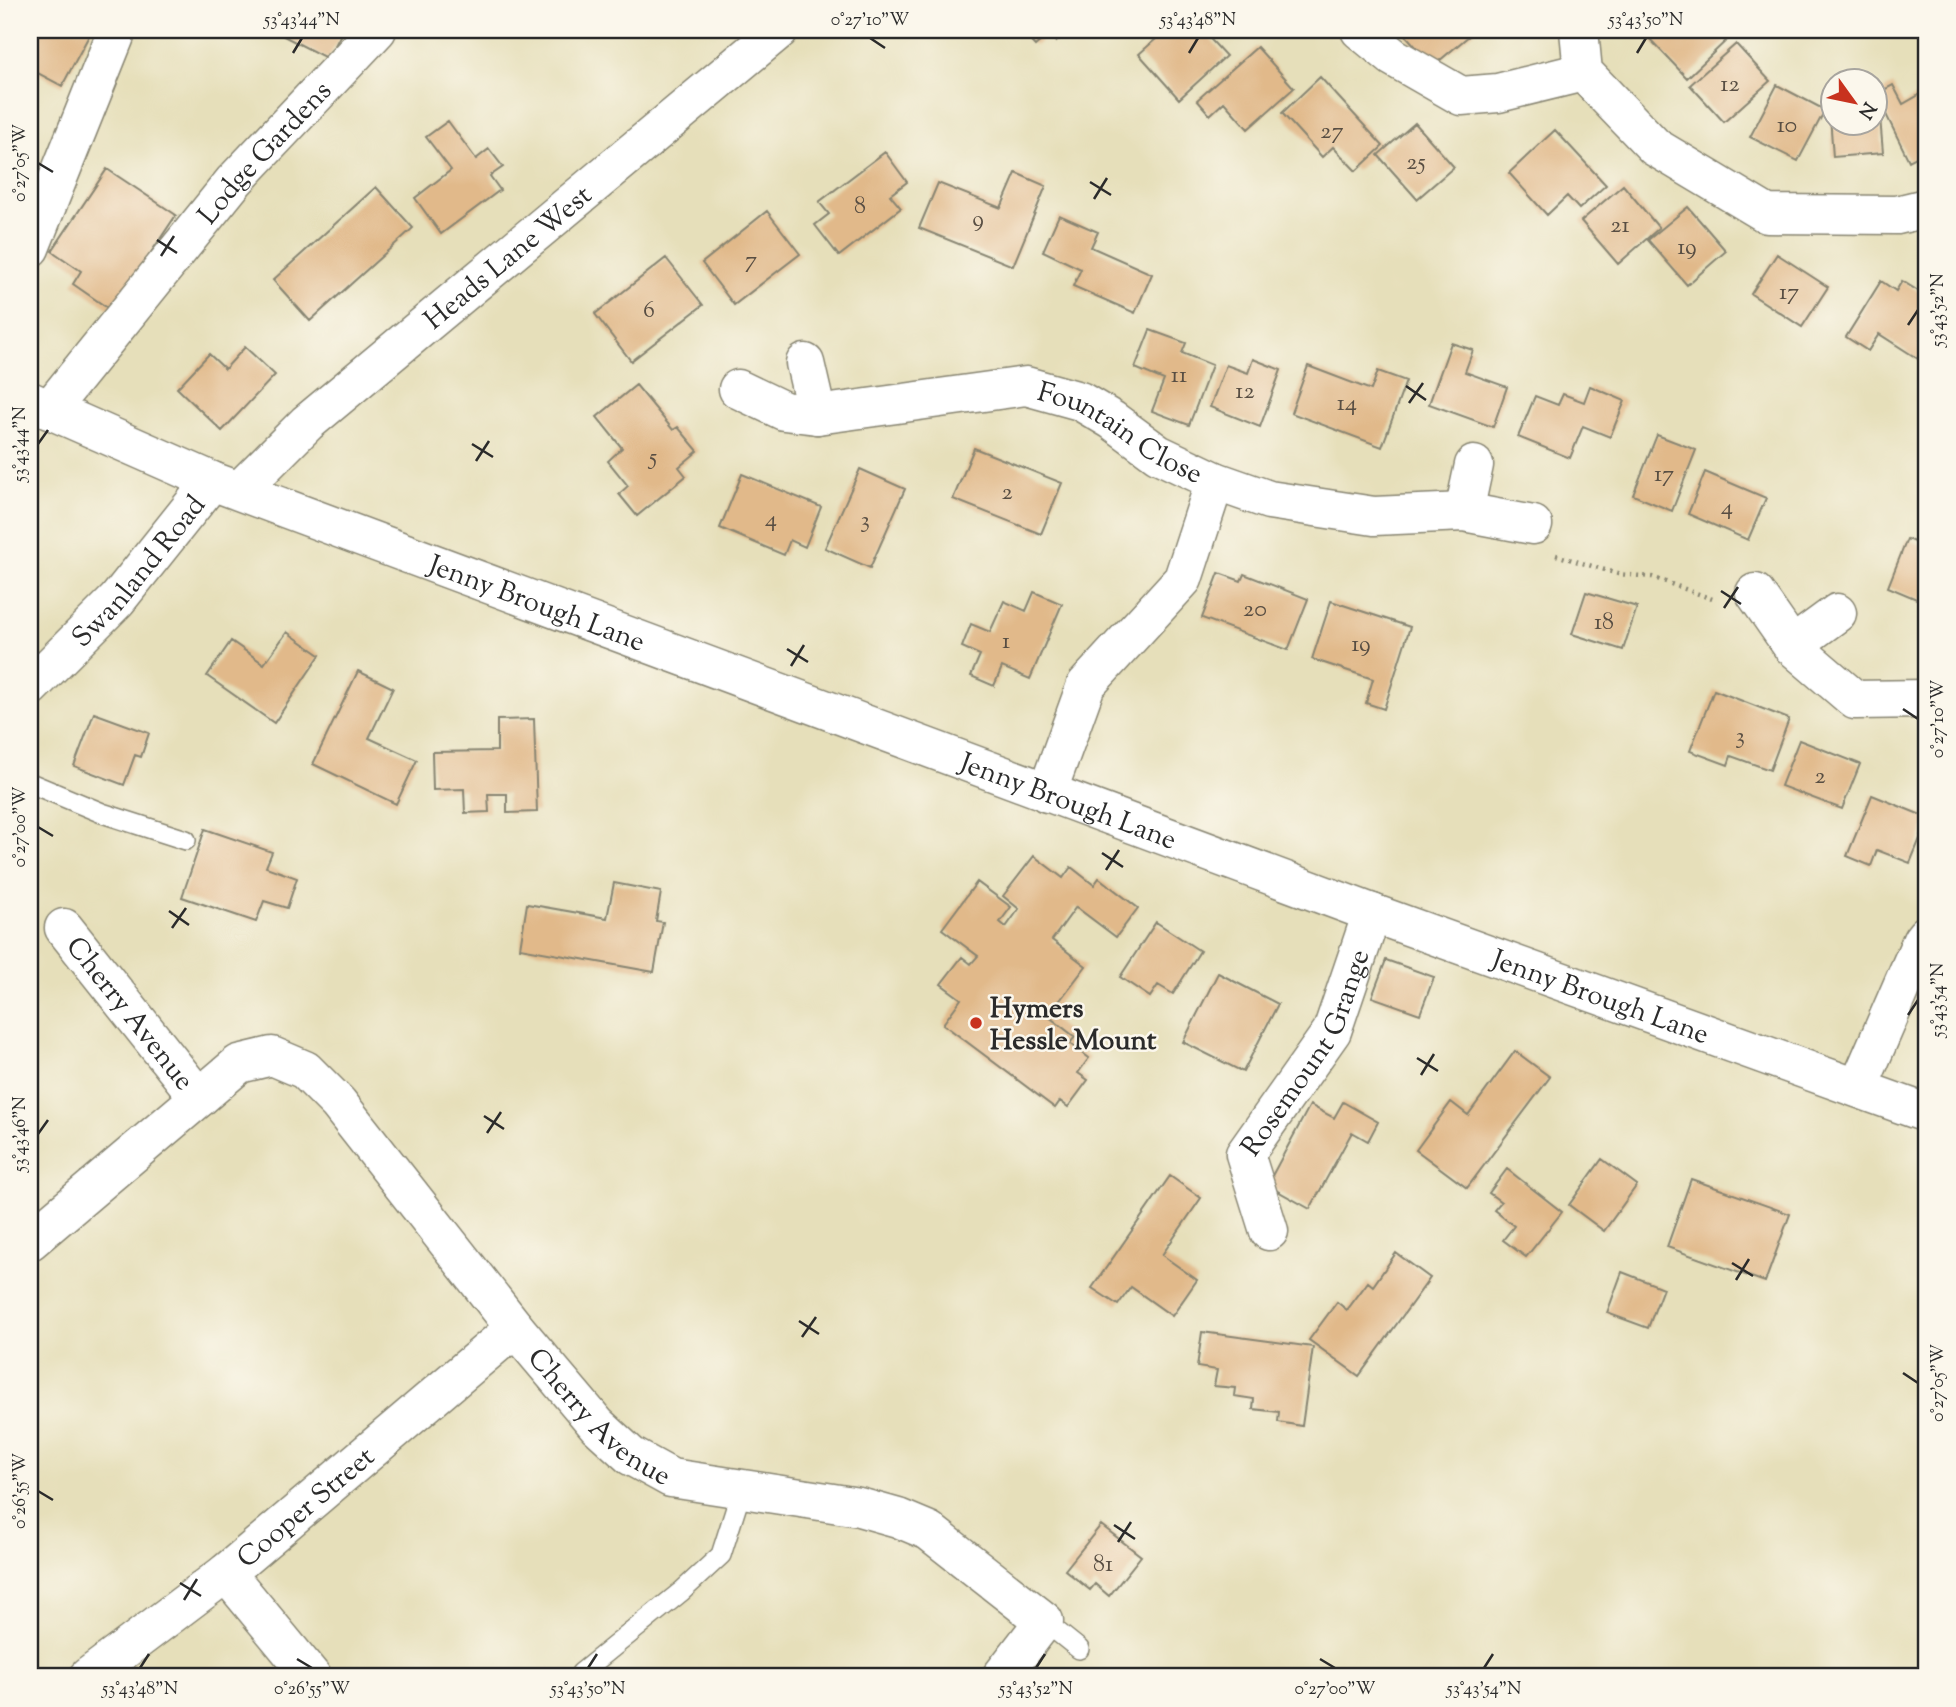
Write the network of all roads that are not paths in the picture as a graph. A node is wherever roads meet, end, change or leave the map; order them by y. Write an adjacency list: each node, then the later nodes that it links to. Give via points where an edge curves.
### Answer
1 (113, 30): 8 (street, via 115,36)
2 (377, 30): 11 (street, Lodge Gardens, via 234,181)
3 (779, 30): 15 (street, Heads Lane West)
4 (1360, 30): 6 (street, via 1393,57 1461,96 1498,93)
5 (1579, 30): 6 (street)
6 (1583, 72): 7 (street, via 1655,147 1766,214 1897,215)
7 (1926, 208)
8 (30, 248)
9 (805, 363): 12 (street)
10 (738, 388): 12 (street, Fountain Close, via 784,411)
11 (39, 405): 15 (street, Jenny Brough Lane)
12 (817, 415): 14 (street, Fountain Close, via 1026,386 1080,401 1158,454)
13 (1474, 465): 16 (street)
14 (1215, 481): 16 (street, Fountain Close, via 1269,500 1374,516); 24 (street, Fountain Close, via 1183,579 1086,685)
15 (226, 486): 21 (street, Swanland Road); 24 (street, Jenny Brough Lane)
16 (1464, 512): 17 (street, Fountain Close)
17 (1533, 525)
18 (1755, 593): 20 (street)
19 (1837, 613): 20 (street)
20 (1792, 646): 22 (street, via 1855,700)
21 (30, 687)
22 (1926, 699)
23 (30, 783): 25 (lane)
24 (1047, 793): 26 (street, Jenny Brough Lane)
25 (186, 840)
26 (1371, 912): 29 (street, Jenny Brough Lane); 32 (street, Rosemount Grange, via 1332,1031 1245,1154)
27 (64, 928): 30 (street, Cherry Avenue)
28 (1926, 935): 29 (street)
29 (1857, 1088): 31 (street, Jenny Brough Lane)
30 (199, 1098): 33 (street, Cherry Avenue); 34 (street, Cherry Avenue, via 239,1064 272,1056 305,1070 338,1103)
31 (1926, 1113)
32 (1269, 1231)
33 (30, 1241)
34 (515, 1328): 35 (street, Cherry Avenue, via 597,1425 631,1456 671,1478); 36 (street, Cooper Street)
35 (742, 1489): 37 (street, Cherry Avenue, via 859,1507 929,1531); 39 (lane, via 721,1555)
36 (226, 1573): 40 (street, Cooper Street); 41 (street)
37 (1044, 1621): 38 (lane); 42 (street)
38 (1079, 1649)
39 (581, 1673)
40 (88, 1677)
41 (312, 1677)
42 (1001, 1677)

